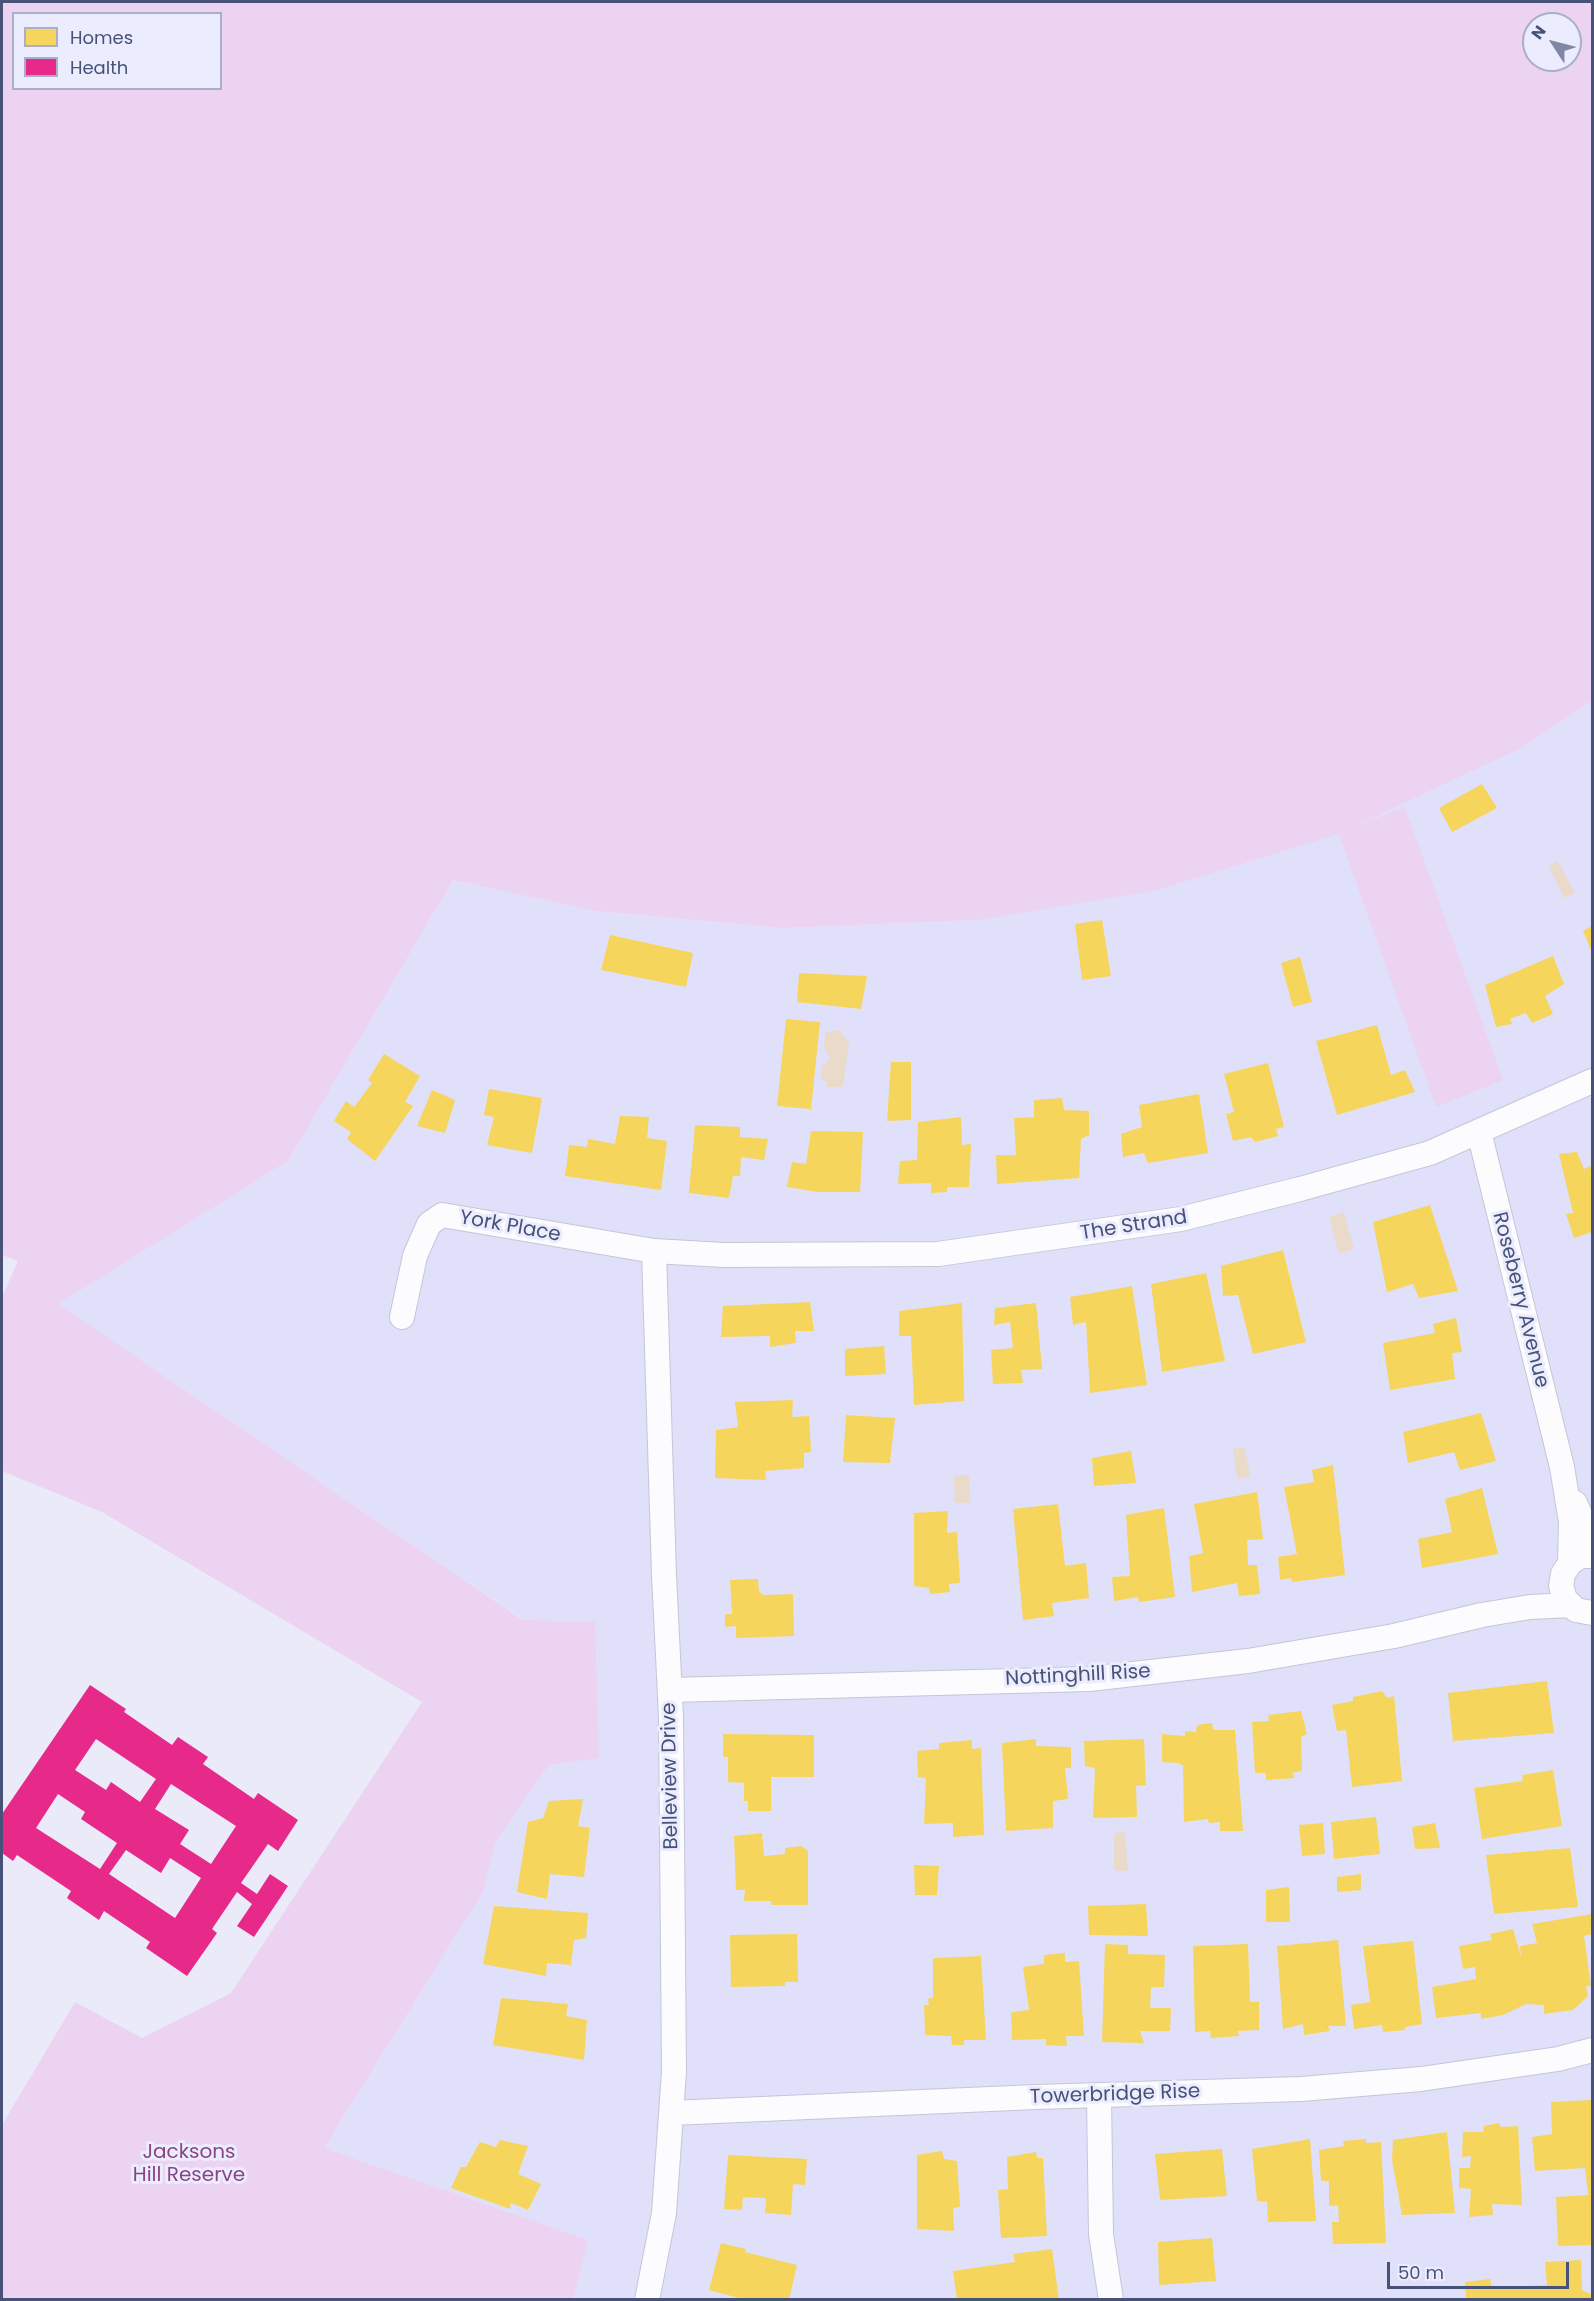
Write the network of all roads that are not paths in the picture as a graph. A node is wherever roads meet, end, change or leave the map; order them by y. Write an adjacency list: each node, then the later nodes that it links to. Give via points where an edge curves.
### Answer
1 (1593, 1082): 2 (street, The Strand)
2 (1479, 1132): 3 (street, The Strand, via 1430,1153 1192,1217 1077,1235 938,1254 724,1255); 5 (street, Roseberry Avenue)
3 (654, 1251): 4 (street, York Place, via 442,1215 429,1224 415,1256); 11 (street, Belleview Drive)
4 (402, 1317)
5 (1562, 1467): 6 (street, Roseberry Avenue); 8 (street, Roseberry Avenue, via 1571,1522)
6 (1593, 1542)
7 (1593, 1556): 8 (street, Nottinghill Rise, via 1581,1556)
8 (1566, 1568): 9 (street, Nottinghill Rise, via 1529,1598); 10 (street, Roseberry Avenue, via 1561,1586 1565,1599)
9 (1482, 1615): 10 (street, Nottinghill Rise, via 1530,1607); 11 (street, Nottinghill Rise, via 1394,1636 1259,1659 1089,1679)
10 (1584, 1616)
11 (670, 1690): 16 (street, Belleview Drive, via 674,2021)
12 (1593, 2050): 14 (street, Towerbridge Rise)
13 (1593, 2058): 14 (street, Towerbridge Rise)
14 (1558, 2059): 15 (street, Towerbridge Rise, via 1420,2079 1313,2088)
15 (1099, 2096): 16 (street, Towerbridge Rise); 18 (street, via 1101,2234)
16 (671, 2113): 17 (street, Belleview Drive, via 664,2213)
17 (647, 2300)
18 (1112, 2300)

